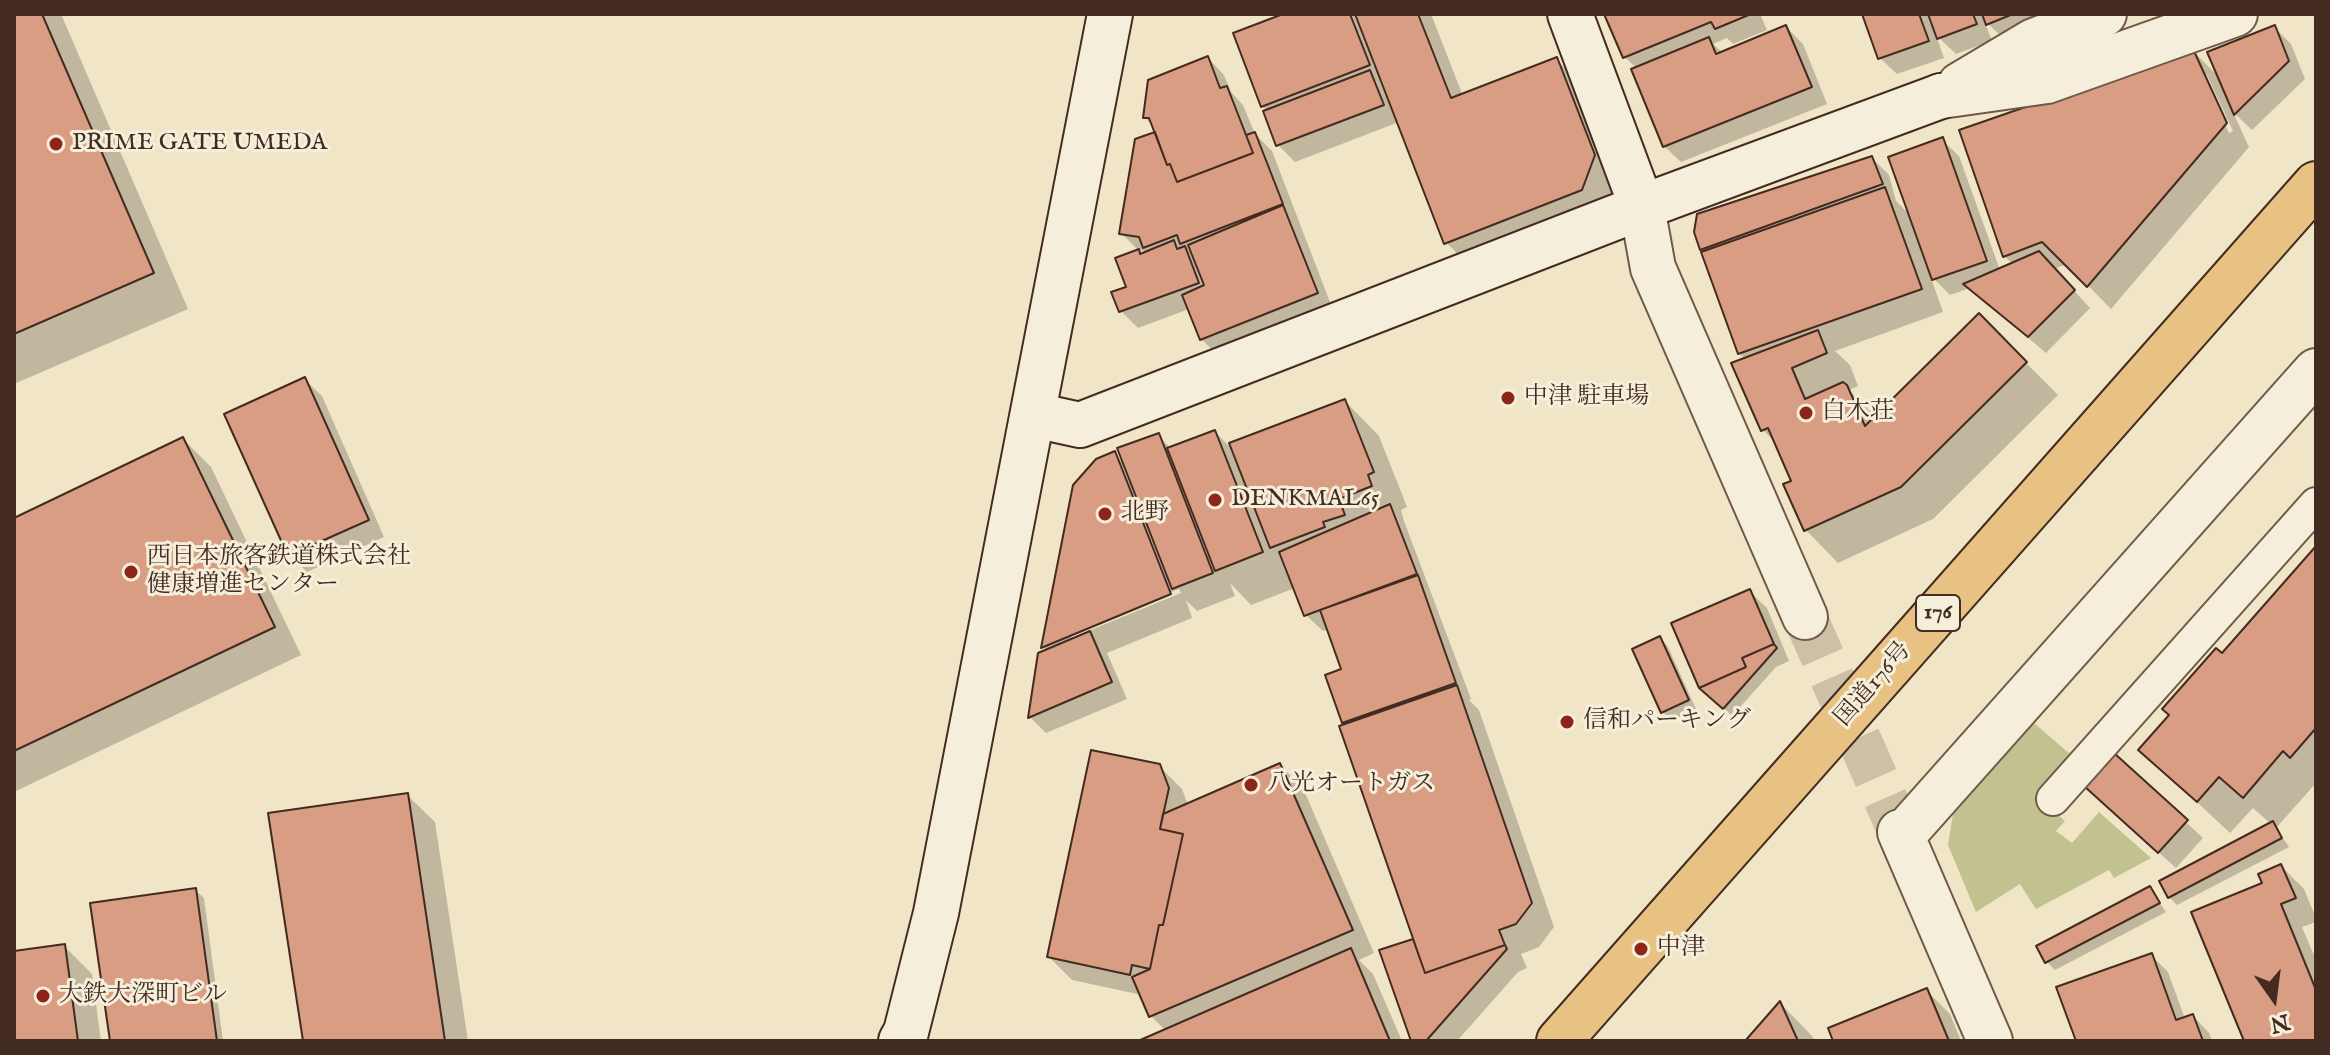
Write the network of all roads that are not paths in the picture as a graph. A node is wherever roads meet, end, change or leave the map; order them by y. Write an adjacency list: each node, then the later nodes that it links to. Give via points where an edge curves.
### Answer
1 (1110, 14): 9 (street)
2 (1570, 14): 7 (street)
3 (2104, 14): 5 (street, via 2034,41)
4 (2235, 14): 5 (street, via 2047,81)
5 (1941, 96): 7 (street)
6 (2316, 184): 14 (highway, 国道176号 / 176)
7 (1642, 207): 9 (street, via 1080,425); 11 (street, via 1653,268)
8 (2316, 371): 15 (street, via 1901,834)
9 (1034, 415): 13 (street, via 936,913)
10 (2316, 504): 12 (lane)
11 (1805, 617)
12 (2053, 799)
13 (901, 1041)
14 (1559, 1041)
15 (1990, 1041)

